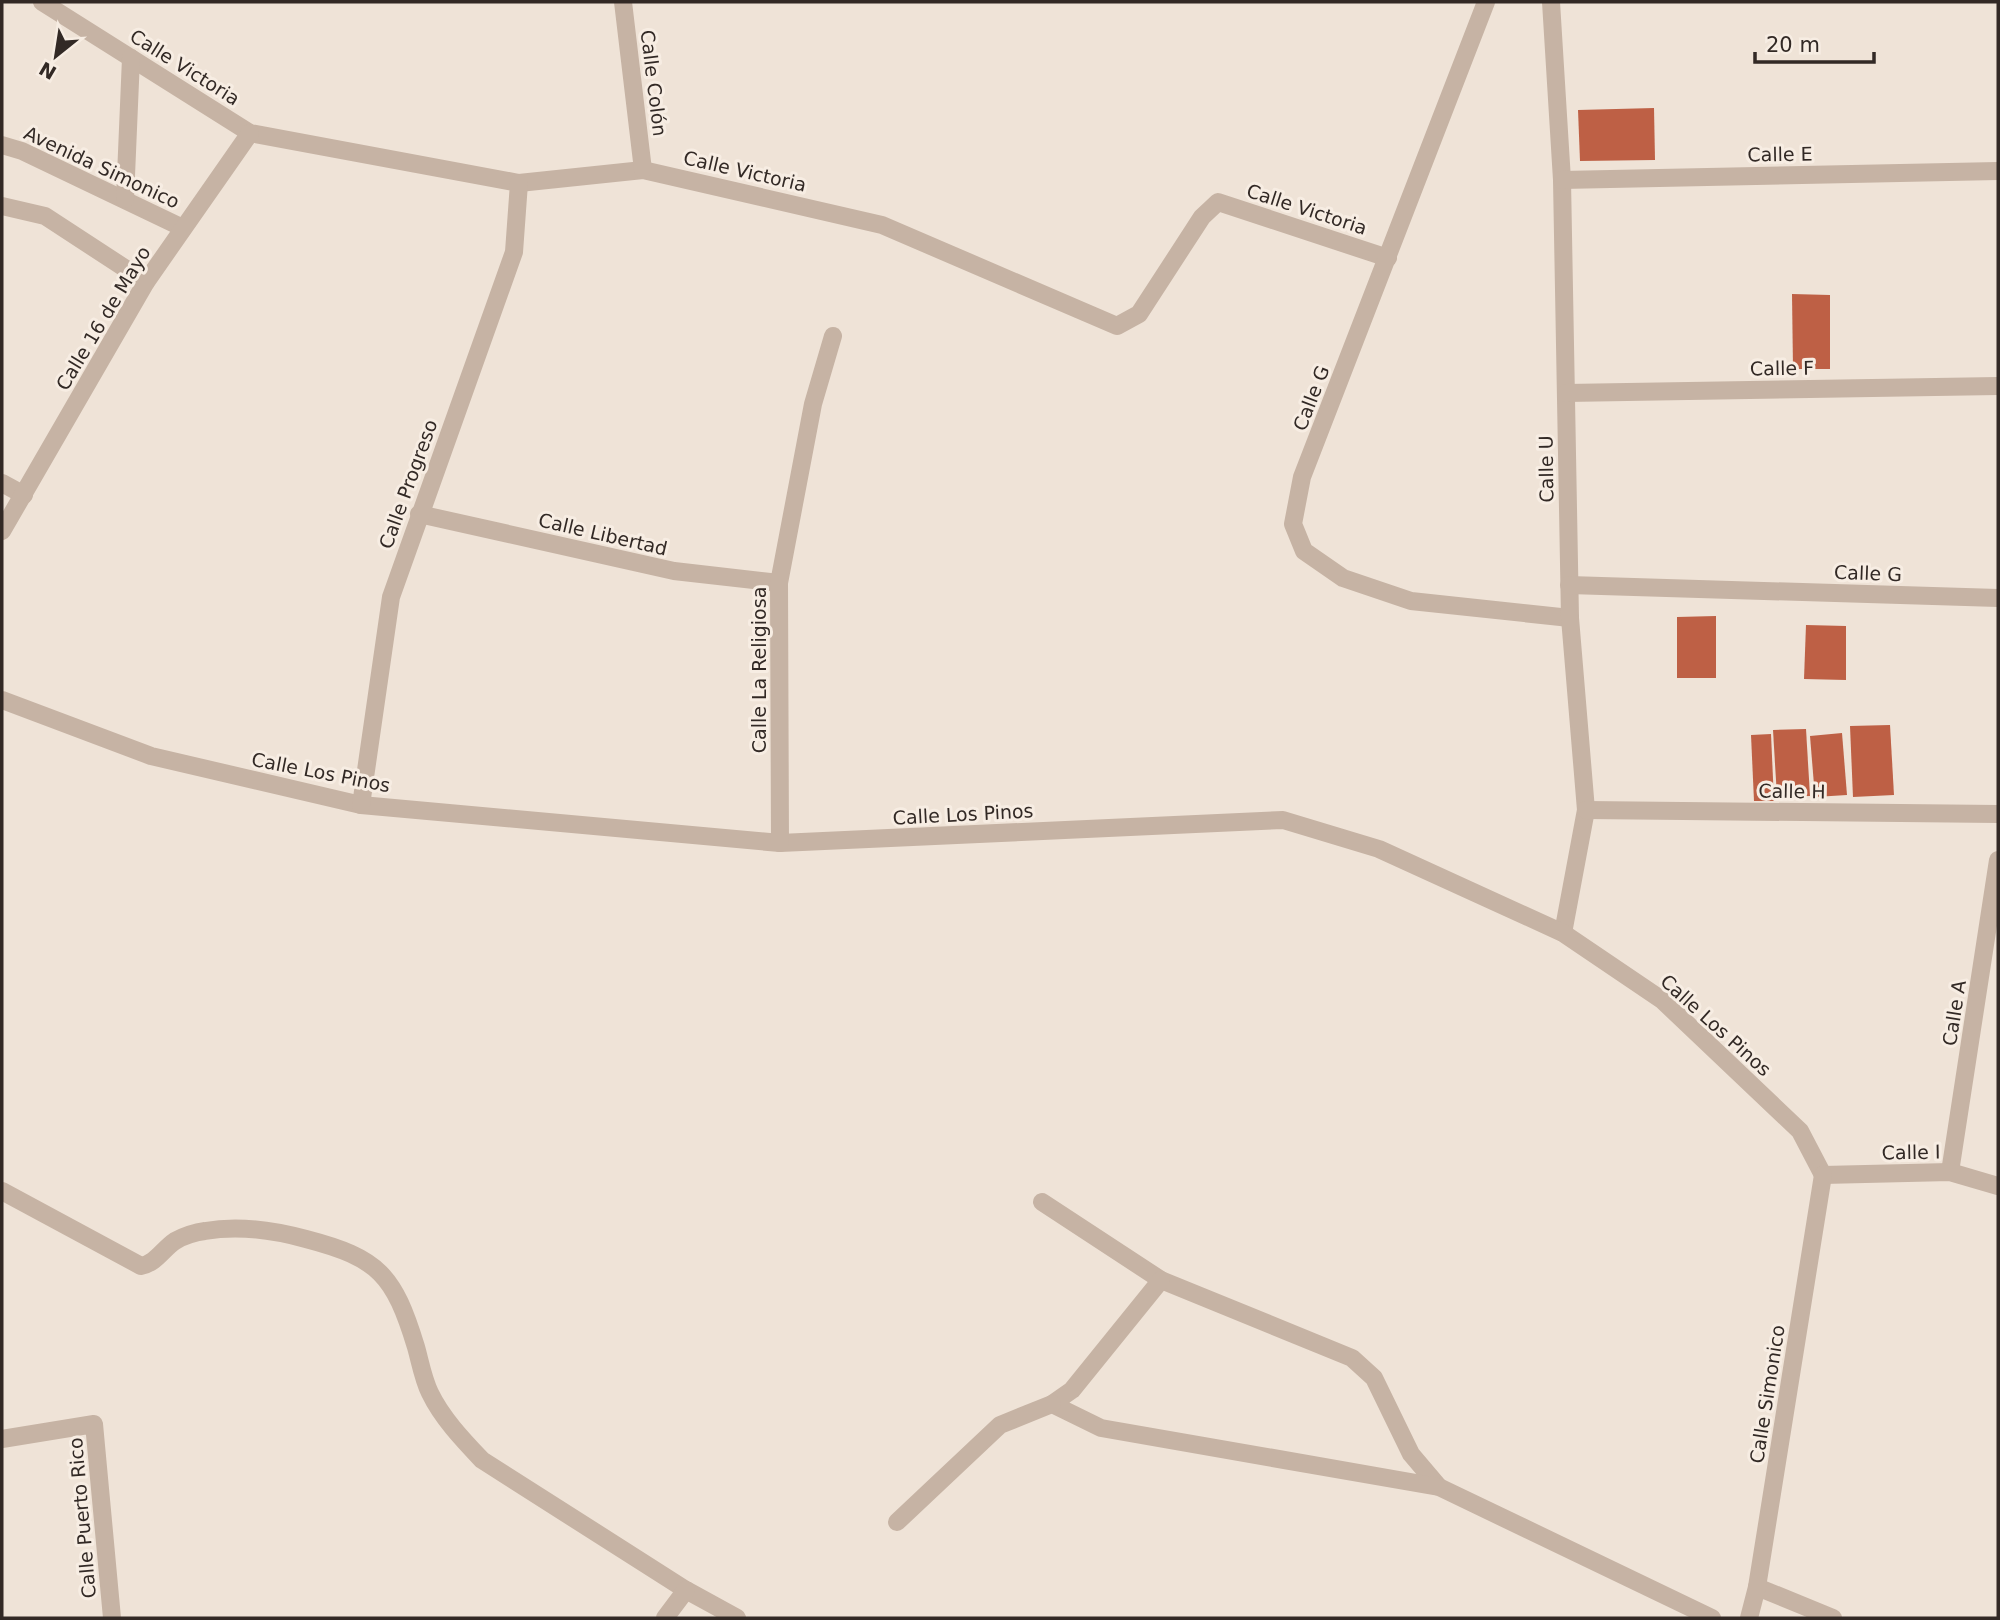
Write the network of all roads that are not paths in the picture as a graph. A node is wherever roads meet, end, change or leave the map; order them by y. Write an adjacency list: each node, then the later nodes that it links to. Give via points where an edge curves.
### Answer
1 (42, 2): 5 (street, Calle Victoria)
2 (622, 2): 8 (street, Calle Colón)
3 (1486, 2): 15 (street, Calle G)
4 (1551, 2): 10 (street, Calle U)
5 (131, 58): 6 (street, Calle Victoria); 12 (street)
6 (250, 133): 11 (street, Calle Victoria); 14 (street, Calle 16 de Mayo)
7 (2, 145): 12 (street, Avenida Simonico)
8 (643, 170): 11 (street, Calle Victoria); 15 (street, Calle Victoria, via 882,225 1117,326 1139,314 1202,217 1218,202)
9 (1998, 171): 10 (street, Calle E)
10 (1562, 180): 19 (street, Calle U)
11 (519, 183): 22 (street, Calle Progreso, via 514,252)
12 (125, 199): 14 (street, Avenida Simonico)
13 (2, 206): 16 (street, via 45,216)
14 (183, 228): 16 (street, Calle 16 de Mayo)
15 (1388, 258): 27 (street, Calle G, via 1302,477 1293,524 1304,551 1343,578 1411,601)
16 (146, 282): 21 (street, Calle 16 de Mayo)
17 (833, 336): 24 (street, Calle La Religiosa, via 813,404)
18 (1998, 386): 19 (street, Calle F)
19 (1566, 393): 25 (street, Calle U)
20 (2, 483): 21 (street)
21 (24, 495): 23 (street, Calle 16 de Mayo)
22 (419, 514): 24 (street, Calle Libertad, via 674,571); 29 (street, Calle Progreso, via 391,597)
23 (2, 531)
24 (779, 583): 32 (street, Calle La Religiosa)
25 (1569, 585): 26 (street, Calle G); 27 (street, Calle U)
26 (1998, 597)
27 (1570, 618): 30 (street, Calle U)
28 (2, 699): 29 (street, Calle Los Pinos, via 152,756)
29 (360, 805): 32 (street, Calle Los Pinos)
30 (1586, 810): 31 (street, Calle H); 34 (street, Calle U)
31 (1998, 814)
32 (780, 843): 34 (street, Calle Los Pinos, via 1283,820 1379,849)
33 (1998, 860): 35 (street, Calle A)
34 (1563, 933): 36 (street, Calle Los Pinos, via 1662,1000 1800,1132)
35 (1950, 1172): 36 (street, Calle I); 37 (street, Calle I)
36 (1823, 1175): 45 (street, Calle Simonico)
37 (1998, 1186)
38 (2, 1191): 46 (street, via 141,1266 176,1240 228,1227 283,1233 359,1256 379,1270 394,1291 429,1392 456,1433 482,1460)
39 (1041, 1202): 40 (street)
40 (1161, 1280): 41 (street, via 1072,1390); 43 (street, via 1352,1358 1374,1378 1410,1454)
41 (1052, 1404): 43 (street, via 1101,1428); 44 (street, via 1000,1425)
42 (2, 1439): 47 (street, Calle Puerto Rico, via 94,1424)
43 (1439, 1487): 50 (street)
44 (897, 1522)
45 (1757, 1587): 51 (street, Calle Simonico); 52 (street)
46 (687, 1590): 48 (street); 49 (street)
47 (112, 1618)
48 (665, 1618)
49 (737, 1618)
50 (1712, 1618)
51 (1749, 1618)
52 (1833, 1618)

